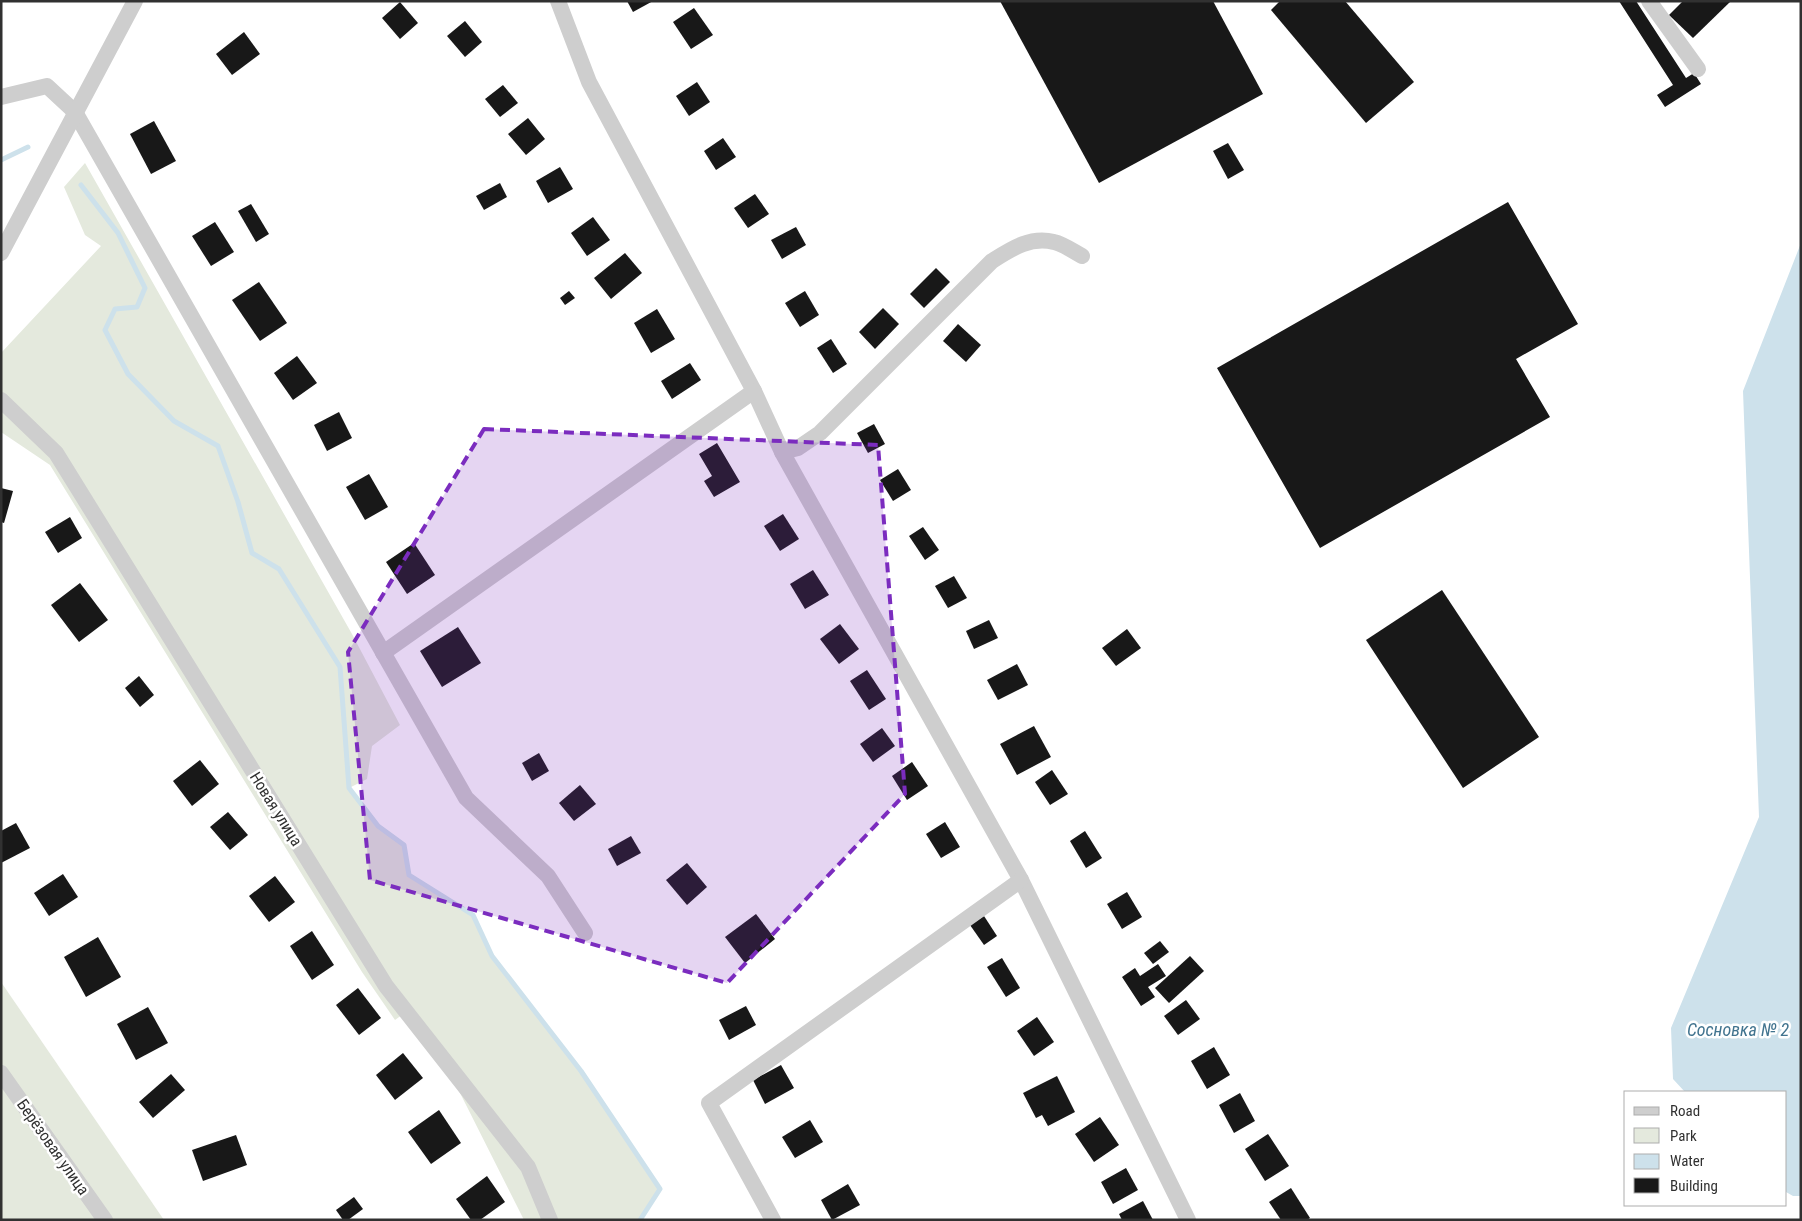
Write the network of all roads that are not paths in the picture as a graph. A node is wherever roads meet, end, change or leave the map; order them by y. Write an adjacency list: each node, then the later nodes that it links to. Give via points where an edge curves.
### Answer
1 (135, 1): 6 (street)
2 (558, 1): 9 (street, via 589,82)
3 (1648, 1): 4 (street)
4 (1698, 70)
5 (1, 96): 6 (street, via 47,86)
6 (75, 112): 7 (street); 12 (street)
7 (1, 253)
8 (1082, 256): 11 (street, via 1055,242 1039,240 1019,244 992,261 820,433 798,448)
9 (754, 391): 11 (street); 12 (street)
10 (1, 400): 17 (street, Новая улица, via 56,453 386,986 528,1167)
11 (782, 452): 13 (street)
12 (383, 653): 14 (street, via 466,798 548,876)
13 (1021, 880): 18 (street, via 709,1104); 19 (street)
14 (585, 933)
15 (1, 1073): 16 (street, Берёзовая улица)
16 (105, 1220)
17 (550, 1220)
18 (773, 1220)
19 (1188, 1220)

